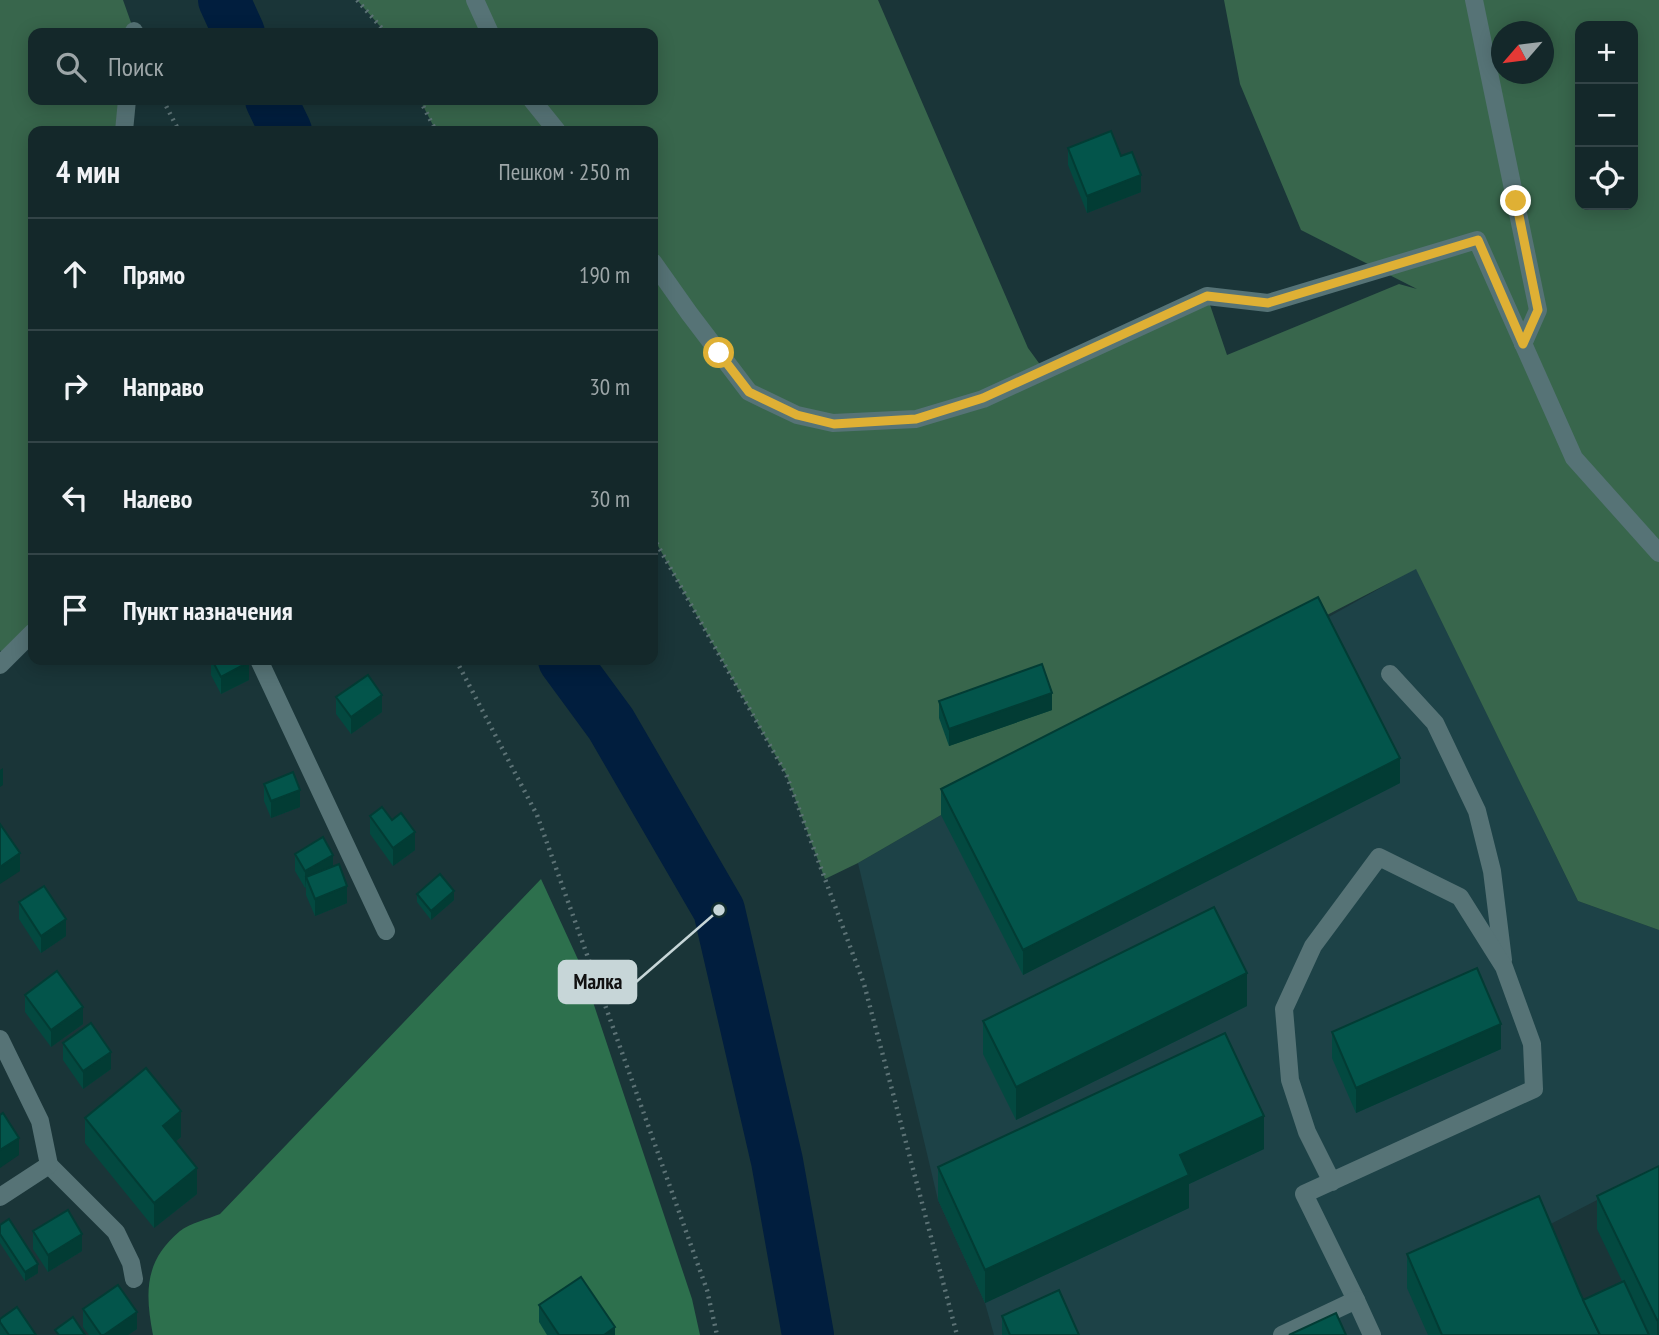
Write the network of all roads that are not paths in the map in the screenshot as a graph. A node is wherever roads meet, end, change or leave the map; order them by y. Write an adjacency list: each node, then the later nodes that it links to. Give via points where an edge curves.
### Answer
1 (475, 0): 3 (street)
2 (1475, 0): 9 (street, via 1538,310)
3 (488, 28)
4 (127, 105): 6 (street)
5 (535, 105): 7 (street)
6 (124, 126)
7 (553, 126)
8 (658, 269): 9 (street, via 749,392 797,415 834,424 916,419 983,398 1207,296 1268,303 1478,240)
9 (1523, 344): 10 (street, via 1574,458)
10 (1659, 553)
11 (28, 637): 12 (street)
12 (0, 665)
13 (260, 665): 15 (street)
14 (1390, 674): 16 (street, via 1435,723 1477,811 1492,872)
15 (386, 931)
16 (1504, 967): 19 (street, via 1532,1044 1534,1089); 19 (street, via 1460,897 1379,857 1313,946 1284,1009 1290,1080 1307,1132)
17 (0, 1039): 18 (street, via 40,1121)
18 (49, 1165): 20 (street); 21 (street, via 116,1232)
19 (1332, 1182): 22 (street, via 1304,1194)
20 (0, 1197)
21 (134, 1279)
22 (1356, 1300): 23 (street); 24 (street)
23 (1282, 1335)
24 (1372, 1335)

